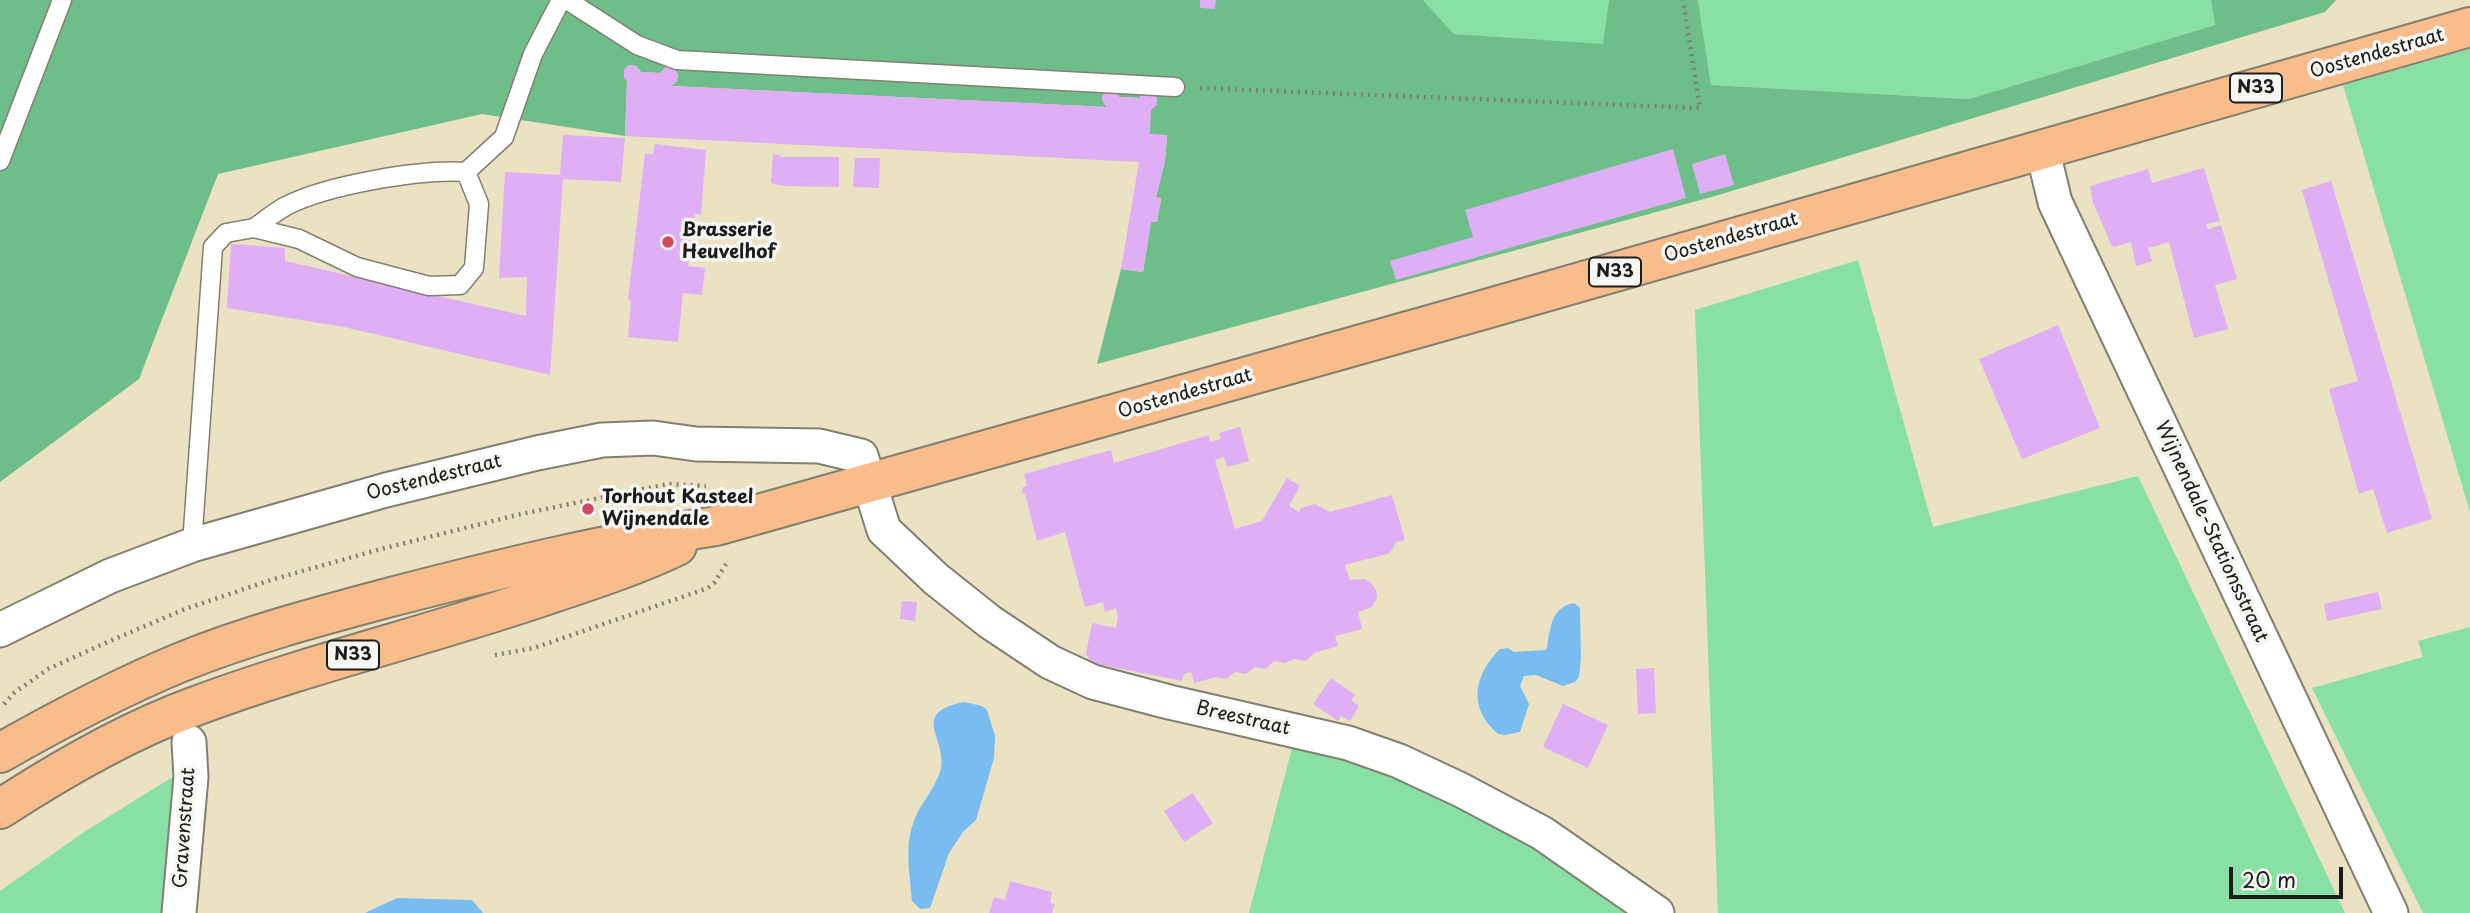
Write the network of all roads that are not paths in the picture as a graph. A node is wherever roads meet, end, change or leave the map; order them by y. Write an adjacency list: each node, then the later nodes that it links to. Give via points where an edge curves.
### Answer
1 (62, 0): 7 (lane)
2 (561, 0): 8 (lane, via 533,54 504,137)
3 (567, 0): 5 (lane, via 637,46 677,60)
4 (2470, 27): 6 (main road, Oostendestraat / N33)
5 (1175, 87)
6 (2042, 148): 10 (main road, Oostendestraat / N33); 19 (street, Wijnendale-Stationsstraat, via 2055,202)
7 (0, 161)
8 (466, 172): 9 (lane, via 442,171 331,189 285,206); 9 (lane, via 479,204 474,268 460,285 429,286 357,267 299,239)
9 (254, 228): 12 (lane, via 226,233 213,247)
10 (870, 483): 11 (main road, Oostendestraat / N33); 12 (street, Oostendestraat, via 861,456 819,446 602,440 386,490); 18 (street, Breestraat, via 884,530 990,622 1050,662 1093,682 1348,743 1399,761 1542,834)
11 (716, 526): 15 (main road, Oostendestraat / N33, via 622,541 462,578 293,624 180,663 76,710); 16 (main road, Oostendestraat / N33, via 628,568 191,708 109,744)
12 (192, 545): 13 (street, Oostendestraat, via 110,576)
13 (0, 630)
14 (189, 742): 17 (street, Gravenstraat, via 191,777)
15 (0, 753)
16 (0, 809)
17 (180, 913)
18 (1657, 913)
19 (2390, 913)

